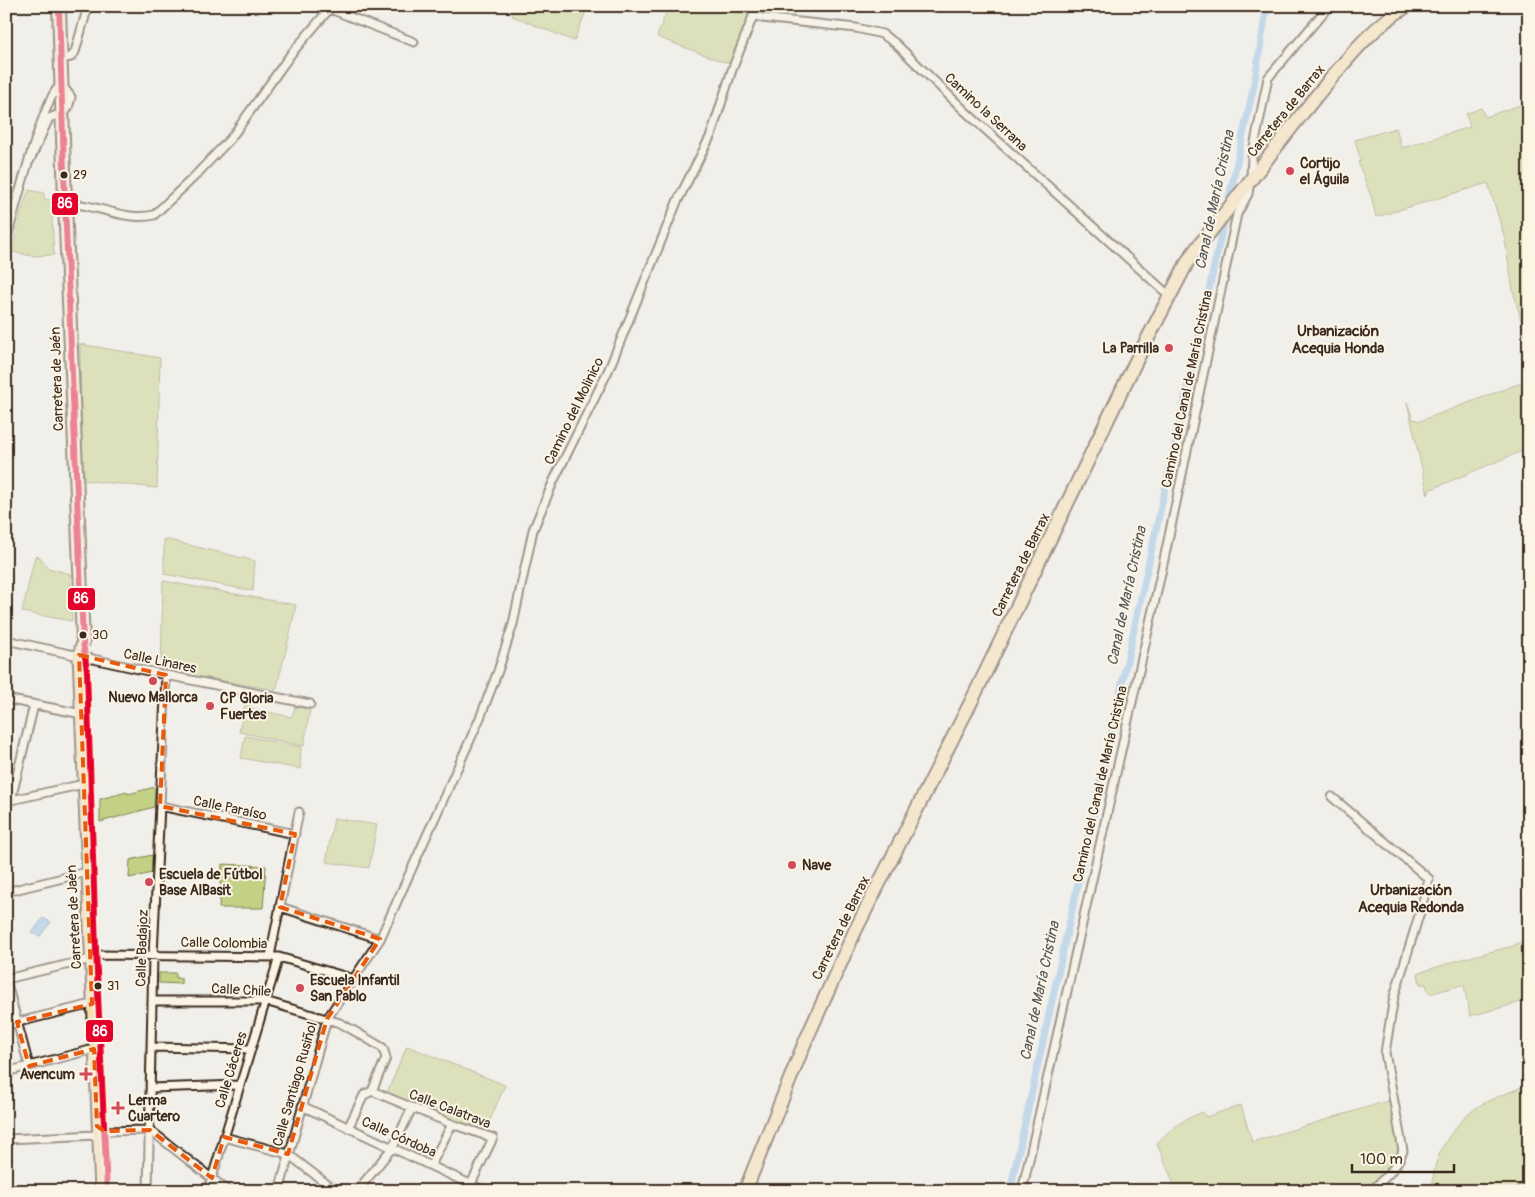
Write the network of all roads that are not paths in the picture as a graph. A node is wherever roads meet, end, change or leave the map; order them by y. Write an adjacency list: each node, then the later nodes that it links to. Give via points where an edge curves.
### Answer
1 (59, 6): 9 (highway, Carretera de Jaén)
2 (88, 6): 9 (street, via 75,52 71,57)
3 (757, 6): 7 (street, Camino del Molinico)
4 (1329, 6): 14 (street, Camino del Canal de María Cristina, via 1268,78)
5 (1407, 6): 14 (highway, Carretera de Barrax, via 1371,32 1359,45)
6 (331, 7): 8 (street); 15 (street, via 291,54 231,138 154,215 129,215)
7 (753, 15): 17 (street, Camino la Serrana, via 882,34); 31 (street, Camino del Molinico, via 710,135 677,202 609,369 533,530 513,624 498,672)
8 (414, 42)
9 (61, 59): 10 (highway, Carretera de Jaén)
10 (62, 88): 11 (street, via 54,91); 12 (highway, Carretera de Jaén)
11 (49, 101): 12 (street); 13 (street)
12 (59, 115): 13 (street, via 49,118); 15 (highway, Carretera de Jaén)
13 (30, 160): 16 (street)
14 (1250, 180): 17 (highway, Carretera de Barrax, via 1196,249); 82 (street, Camino del Canal de María Cristina, via 1248,194 1237,214 1162,569)
15 (65, 203): 19 (highway, Carretera de Jaén)
16 (6, 244)
17 (1170, 295): 81 (highway, Carretera de Barrax, via 1049,545 855,931 805,1042)
18 (6, 640): 20 (street, Calle Linares)
19 (83, 642): 20 (main road, Carretera de Jaén)
20 (83, 657): 21 (street, Calle Linares); 25 (main road, Carretera de Jaén); 33 (main road, Carretera de Jaén)
21 (166, 676): 23 (street, Calle Linares); 29 (street, Calle Badajoz)
22 (6, 699): 24 (street)
23 (310, 704)
24 (34, 705): 25 (street); 28 (street)
25 (82, 714): 26 (main road, Carretera de Jaén)
26 (84, 784): 28 (street); 33 (main road, Carretera de Jaén)
27 (1332, 796): 83 (street, via 1429,879 1394,997 1385,1053 1402,1151 1398,1164)
28 (8, 801)
29 (160, 806): 32 (street, Calle Paraíso); 37 (street, Calle Badajoz)
30 (299, 812): 32 (street)
31 (428, 830): 36 (street, Calle Santiago Rusiñol)
32 (295, 834): 35 (street)
33 (90, 871): 34 (street); 39 (main road, Carretera de Jaén)
34 (6, 892)
35 (280, 907): 36 (street); 38 (street)
36 (380, 939): 42 (street, Calle Santiago Rusiñol)
37 (153, 955): 38 (street, Calle Colombia); 39 (street, Calle Colombia); 43 (street, Calle Badajoz)
38 (270, 956): 40 (street, Calle Colombia)
39 (94, 957): 41 (street, Calle Colombia); 45 (main road, Carretera de Jaén); 50 (main road, Carretera de Jaén)
40 (279, 957): 42 (street, Calle Colombia); 44 (street, Calle Cáceres)
41 (6, 980): 47 (street)
42 (354, 980): 46 (street, Calle Santiago Rusiñol)
43 (152, 1001): 44 (street, Calle Chile); 49 (street, Calle Badajoz)
44 (265, 1001): 46 (street, Calle Chile); 51 (street, Calle Cáceres)
45 (92, 1004): 47 (street); 50 (main road, Carretera de Jaén)
46 (327, 1019): 56 (street, Calle Chile, via 383,1048 386,1058); 57 (street, Calle Santiago Rusiñol)
47 (17, 1022): 48 (street); 52 (street)
48 (6, 1025)
49 (152, 1047): 51 (street); 55 (street, Calle Badajoz)
50 (97, 1049): 52 (street); 61 (main road, Carretera de Jaén)
51 (250, 1049): 54 (street, Calle Cáceres)
52 (29, 1066): 53 (street)
53 (6, 1072)
54 (239, 1084): 55 (street); 63 (street, Calle Cáceres)
55 (151, 1088): 62 (street, Calle Badajoz)
56 (372, 1091): 58 (street, Calle Calatrava); 60 (street, Calle Chile, via 364,1095)
57 (302, 1106): 60 (street, Calle Córdoba); 66 (street, Calle Santiago Rusiñol)
58 (412, 1108): 59 (street, Calle Calatrava); 65 (street)
59 (452, 1124): 67 (street); 69 (street, Calle Calatrava, via 493,1138)
60 (348, 1128): 65 (street, Calle Córdoba)
61 (100, 1130): 62 (street); 64 (street); 71 (main road, Carretera de Jaén); 72 (main road, Carretera de Jaén)
62 (150, 1130): 68 (street); 73 (street, Calle Badajoz)
63 (224, 1136): 66 (street); 68 (street, Calle Cáceres)
64 (6, 1139)
65 (393, 1148): 67 (street, Calle Córdoba); 78 (street)
66 (288, 1154): 76 (street, Calle Santiago Rusiñol); 77 (street)
67 (431, 1165): 69 (street, Calle Córdoba)
68 (212, 1178): 74 (street, Calle Cáceres); 75 (street)
69 (471, 1184): 79 (street, Calle Calatrava); 80 (street, Calle Córdoba)
70 (1529, 1186): 84 (street)
71 (101, 1191)
72 (107, 1191)
73 (148, 1191)
74 (208, 1191)
75 (228, 1191)
76 (279, 1191)
77 (336, 1191)
78 (356, 1191)
79 (466, 1191)
80 (485, 1191)
81 (745, 1191)
82 (1022, 1191)
83 (1371, 1191)
84 (1522, 1191)

